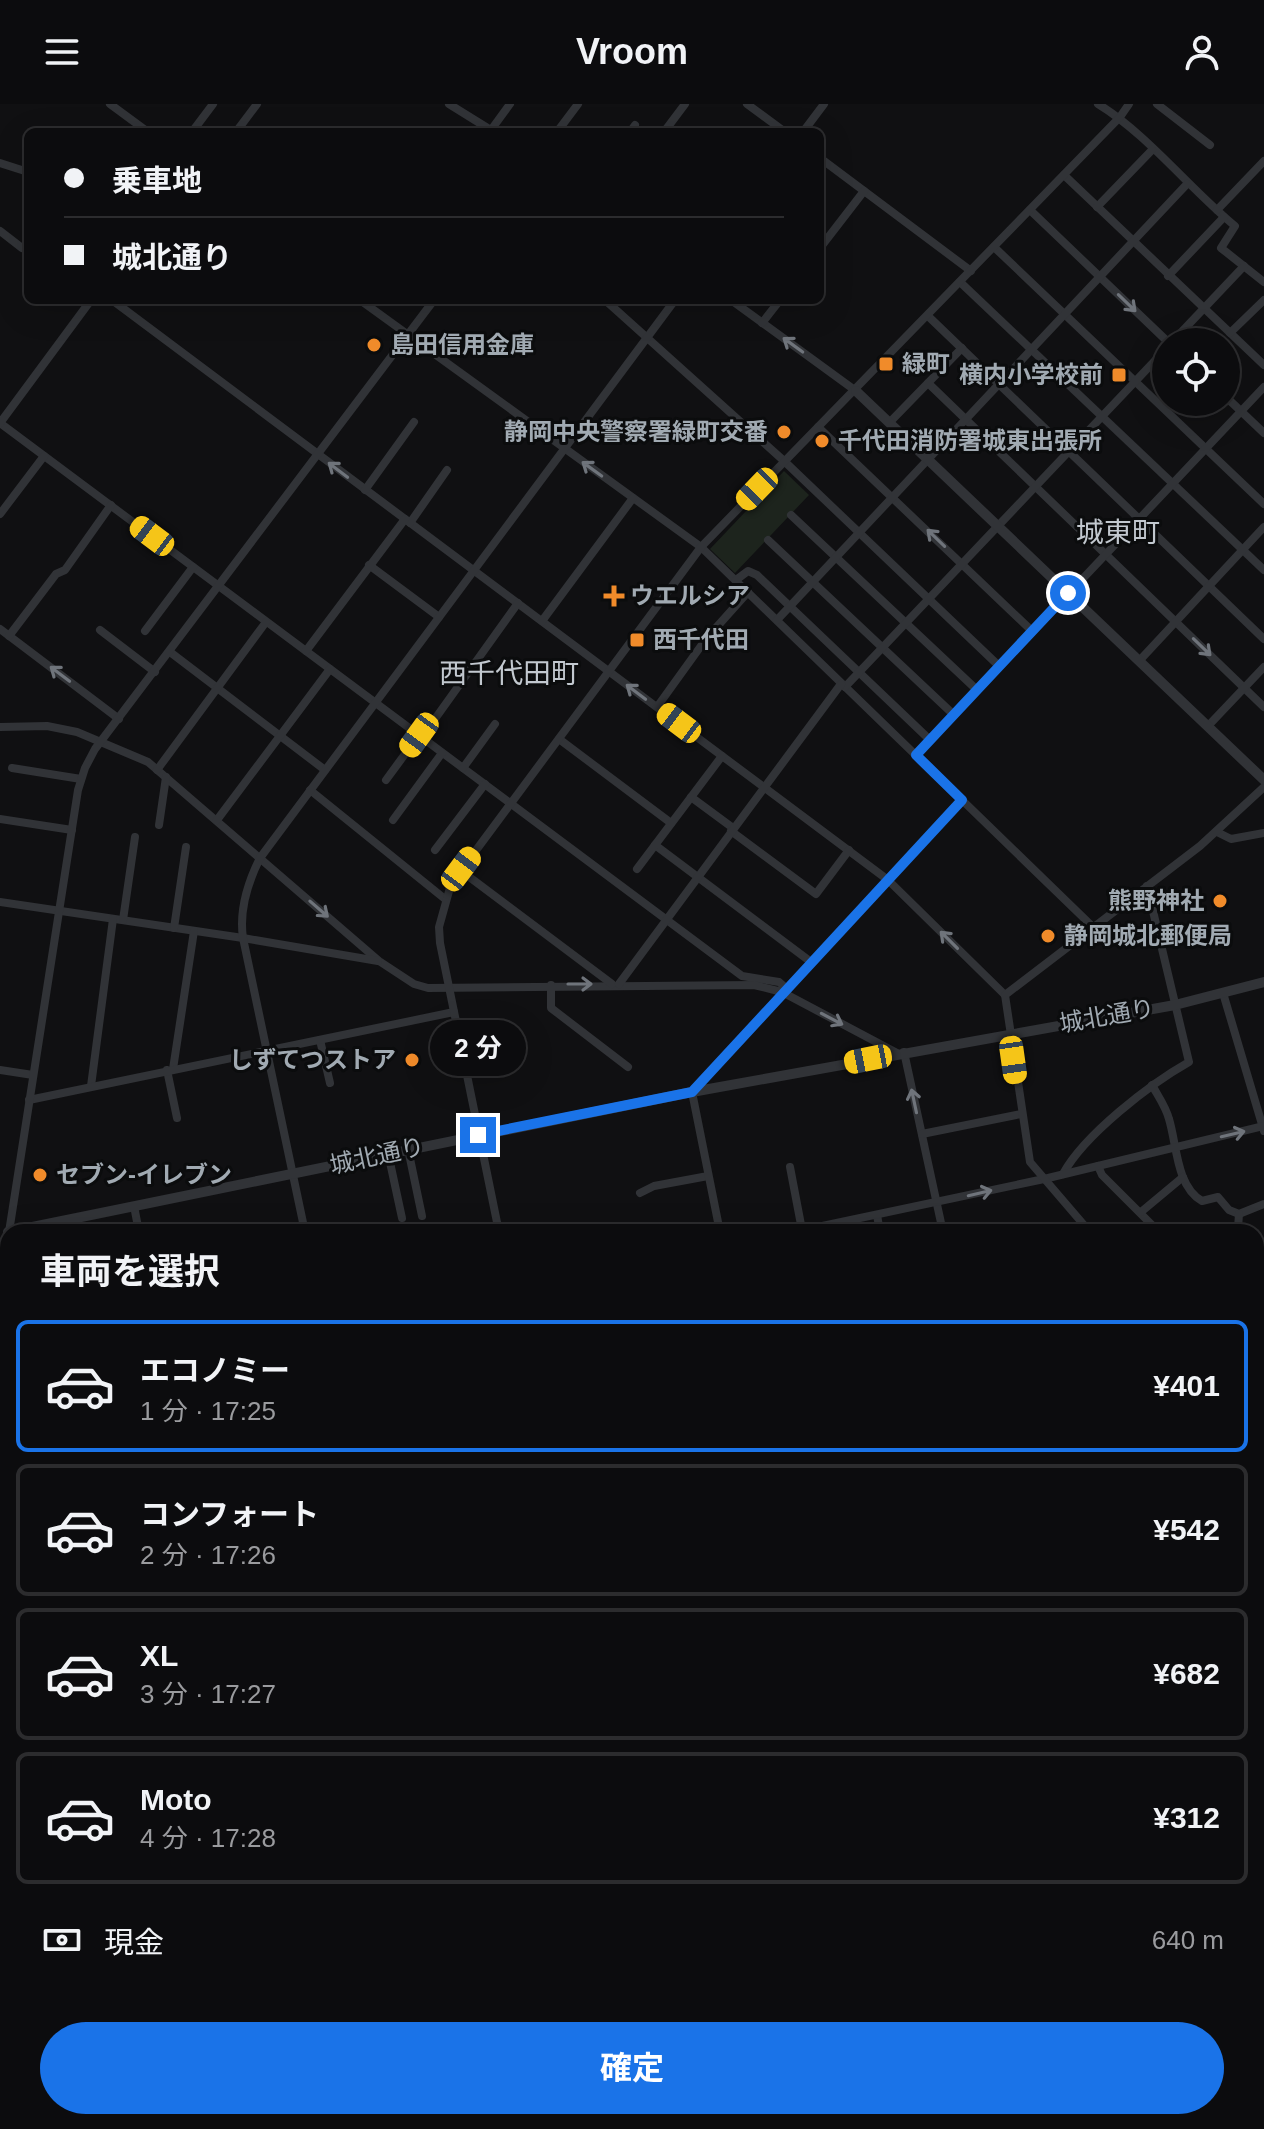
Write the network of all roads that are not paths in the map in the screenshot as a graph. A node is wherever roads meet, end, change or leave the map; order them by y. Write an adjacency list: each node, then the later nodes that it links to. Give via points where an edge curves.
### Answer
1 (110, 104): 14 (street)
2 (213, 104): 15 (street)
3 (257, 104): 16 (street)
4 (449, 104): 17 (street)
5 (510, 104): 18 (street)
6 (578, 104): 19 (street)
7 (685, 104): 20 (street)
8 (747, 104): 21 (street)
9 (824, 104): 22 (street)
10 (1098, 104): 13 (street)
11 (1129, 104): 13 (street)
12 (1157, 104): 23 (street)
13 (1120, 117): 24 (street); 29 (street)
14 (143, 128)
15 (195, 128)
16 (239, 128)
17 (488, 128)
18 (495, 128)
19 (560, 128)
20 (667, 128)
21 (780, 128)
22 (806, 128)
23 (1210, 145)
24 (1152, 150): 30 (street); 32 (street)
25 (824, 161): 31 (street)
26 (1264, 161): 34 (street)
27 (0, 163): 28 (street)
28 (24, 171)
29 (1064, 175): 32 (street); 33 (street)
30 (1187, 184): 34 (street); 36 (street)
31 (864, 191): 37 (street); 41 (street)
32 (1097, 207): 36 (street)
33 (1030, 210): 38 (street); 42 (street)
34 (1220, 214): 40 (street, via 1235,226 1221,248); 43 (street)
35 (0, 231): 39 (street)
36 (1133, 242): 42 (street); 43 (street)
37 (824, 243)
38 (994, 247): 41 (street); 56 (street)
39 (22, 248)
40 (1244, 266): 45 (street); 55 (street)
41 (971, 271): 44 (street)
42 (1100, 276): 56 (street); 59 (street, one-way to 59)
43 (1168, 276): 55 (street)
44 (960, 282): 57 (street); 67 (street)
45 (1264, 282)
46 (1264, 300): 62 (street)
47 (88, 304): 80 (street)
48 (117, 304): 86 (street)
49 (365, 304): 63 (street)
50 (431, 304): 63 (street)
51 (610, 304): 64 (street)
52 (672, 304): 64 (street)
53 (736, 304): 58 (street)
54 (777, 304): 58 (street)
55 (1204, 308): 60 (street); 61 (street)
56 (1065, 314): 67 (street); 70 (street)
57 (928, 316): 66 (street); 74 (street)
58 (762, 323): 74 (street, one-way to 58)
59 (1155, 328)
60 (1184, 328)
61 (1225, 328)
62 (1235, 328)
63 (408, 335): 83 (street); 86 (street)
64 (647, 337): 83 (street); 89 (street)
65 (1240, 342): 69 (street)
66 (962, 348): 71 (street); 72 (street)
67 (1031, 349): 72 (street); 76 (street)
68 (1152, 364): 70 (street)
69 (1264, 365)
70 (1136, 381): 76 (street); 84 (street)
71 (928, 383): 77 (street); 79 (street)
72 (999, 383): 77 (street); 85 (street)
73 (1264, 387): 75 (street)
74 (856, 391): 79 (street); 81 (street)
75 (1241, 411): 82 (street); 84 (street)
76 (1103, 416): 85 (street); 91 (street)
77 (965, 420): 88 (street); 92 (street)
78 (414, 422): 93 (street)
79 (890, 422): 88 (street)
80 (0, 423): 87 (street)
81 (818, 427): 89 (street); 94 (street)
82 (1264, 433)
83 (565, 449): 95 (street, one-way to 83); 113 (street)
84 (1205, 449): 91 (street); 96 (street)
85 (1070, 452): 92 (street); 100 (street)
86 (318, 455): 93 (street, one-way to 86); 117 (street)
87 (44, 456): 97 (street); 98 (street)
88 (928, 458): 94 (street); 102 (street)
89 (783, 460): 104 (street); 106 (street)
90 (447, 470): 101 (street)
91 (1173, 483): 100 (street); 107 (street)
92 (1036, 487): 102 (street); 108 (street)
93 (365, 490): 101 (street)
94 (893, 496): 104 (street); 110 (street, one-way to 94)
95 (633, 498): 106 (street); 126 (street)
96 (1264, 504)
97 (111, 505): 112 (street); 134 (street)
98 (0, 514)
99 (791, 515): 109 (street)
100 (1139, 519): 108 (street); 118 (street)
101 (407, 521): 111 (street); 113 (street)
102 (999, 525): 110 (street); 120 (street)
103 (1264, 527): 107 (street)
104 (859, 532): 109 (street); 121 (street)
105 (768, 540): 116 (street)
106 (701, 547): 115 (street); 143 (street)
107 (1243, 550): 114 (street); 118 (street)
108 (1105, 554): 120 (street); 128 (street)
109 (835, 558): 116 (street); 129 (street)
110 (963, 564): 121 (street); 133 (street)
111 (369, 565): 124 (street); 137 (street)
112 (193, 567): 117 (street); 132 (street)
113 (474, 570): 122 (street); 124 (street)
114 (1264, 570)
115 (736, 580): 119 (street); 123 (street, via 753,572)
116 (812, 582): 123 (street); 136 (street)
117 (219, 586): 127 (street); 138 (street)
118 (1209, 586): 128 (street); 135 (street)
119 (748, 592): 125 (street); 151 (street)
120 (1068, 593): 133 (street); 139 (street)
121 (930, 599): 129 (street); 140 (street)
122 (518, 603): 126 (street); 159 (street)
123 (790, 606): 125 (street); 145 (street)
124 (439, 617): 150 (street)
125 (777, 620): 146 (street)
126 (542, 621): 143 (street)
127 (266, 622): 137 (street); 147 (street)
128 (1175, 622): 139 (street); 148 (street, one-way to 148)
129 (906, 624): 136 (street); 149 (street)
130 (0, 629): 134 (street)
131 (100, 630): 144 (street)
132 (145, 631)
133 (1032, 631): 140 (street)
134 (9, 636): 154 (street, one-way to 134)
135 (1264, 639)
136 (883, 649): 145 (street); 153 (street)
137 (306, 651): 142 (street)
138 (170, 652): 144 (street); 147 (street)
139 (1140, 660): 156 (street)
140 (999, 666): 149 (street)
141 (1264, 667): 148 (street)
142 (330, 669): 150 (street); 158 (street)
143 (609, 671): 151 (street, one-way to 143); 160 (street)
144 (155, 672): 154 (street)
145 (860, 673): 146 (street); 161 (street)
146 (843, 686): 164 (street); 175 (street)
147 (218, 688): 158 (street); 168 (street)
148 (1244, 688): 152 (street); 156 (street)
149 (977, 690): 153 (street)
150 (375, 702): 159 (street); 169 (street)
151 (657, 707): 165 (street)
152 (1264, 707)
153 (954, 715): 161 (street)
154 (119, 719): 162 (street)
155 (495, 724): 167 (street)
156 (1208, 726): 173 (street)
157 (0, 727): 162 (street, via 62,728)
158 (280, 735): 169 (street); 182 (street)
159 (420, 736): 163 (street); 172 (street)
160 (559, 739): 180 (street); 184 (street)
161 (930, 740): 164 (street)
162 (102, 742): 168 (street); 171 (street)
163 (442, 753): 167 (street); 183 (street)
164 (916, 755): 179 (street)
165 (722, 756): 175 (street); 178 (street)
166 (12, 768): 171 (street)
167 (463, 768): 174 (street)
168 (157, 770): 170 (street)
169 (325, 770): 177 (street)
170 (166, 777): 182 (street); 185 (street)
171 (81, 779): 186 (street)
172 (386, 780)
173 (1264, 780)
174 (485, 784): 180 (street); 193 (street)
175 (765, 787): 187 (street); 194 (street)
176 (1264, 787): 188 (street)
177 (310, 790): 195 (street); 201 (street)
178 (691, 797): 184 (street); 187 (street)
179 (962, 800): 199 (street); 206 (street)
180 (511, 804): 197 (street); 204 (street)
181 (0, 819): 186 (street)
182 (217, 820): 195 (street)
183 (393, 820)
184 (671, 823): 191 (street)
185 (159, 825)
186 (72, 830): 203 (street)
187 (732, 830): 194 (street, via 816,894); 198 (street)
188 (1217, 832): 189 (street, via 1231,839); 200 (street)
189 (1264, 833)
190 (135, 837): 205 (street)
191 (655, 845): 196 (street); 198 (street)
192 (186, 847): 207 (street)
193 (435, 850)
194 (849, 850): 199 (street)
195 (260, 858): 209 (street, via 240,919); 210 (street, one-way to 210)
196 (637, 869)
197 (460, 870): 201 (street); 213 (street)
198 (698, 877): 204 (street); 211 (street)
199 (888, 880): 211 (street); 218 (street, one-way to 199)
200 (1147, 886): 206 (street); 219 (street)
201 (445, 899): 215 (street, via 439,927)
202 (0, 902): 203 (street)
203 (58, 911): 205 (street); 228 (street)
204 (666, 919): 213 (street); 216 (street, via 742,976 770,980)
205 (118, 920): 207 (street); 231 (street)
206 (1092, 926): 218 (street)
207 (174, 928): 208 (street)
208 (194, 931): 209 (street); 226 (street)
209 (243, 938): 210 (street); 223 (street)
210 (379, 961): 215 (street, via 414,984)
211 (811, 962): 216 (street)
212 (1264, 982): 217 (street, 城北通り)
213 (616, 984): 214 (street, one-way to 213); 216 (street)
214 (551, 985): 215 (street); 225 (street, via 551,1008)
215 (449, 987): 220 (street)
216 (784, 990): 224 (street, one-way to 224); 232 (street)
217 (1223, 993): 219 (street, 城北通り); 236 (street)
218 (1005, 995): 221 (street)
219 (1175, 1005): 221 (street, 城北通り); 230 (street, via 1189,1062)
220 (454, 1012): 222 (street); 238 (street)
221 (1009, 1033): 224 (street, 城北通り); 234 (street)
222 (320, 1040): 223 (street); 229 (street)
223 (267, 1051): 226 (street); 244 (street)
224 (900, 1053): 232 (street, 城北通り); 237 (street, one-way to 224)
225 (628, 1067)
226 (170, 1069): 231 (street); 235 (street)
227 (0, 1070): 228 (street)
228 (33, 1075): 233 (street)
229 (330, 1083)
230 (1152, 1085): 239 (street, via 1169,1116); 245 (street, via 1095,1135)
231 (91, 1086): 233 (street)
232 (692, 1092): 238 (street, 城北通り); 246 (street)
233 (29, 1100): 258 (street)
234 (1021, 1114): 237 (street); 248 (street, via 1027,1154)
235 (177, 1118)
236 (1264, 1128): 239 (street, one-way to 236)
237 (922, 1134): 250 (street)
238 (478, 1135): 240 (street, 城北通り); 262 (street)
239 (1176, 1147): 242 (street); 247 (street)
240 (408, 1149): 241 (street, 城北通り); 256 (street)
241 (388, 1153): 244 (street, 城北通り); 257 (street)
242 (1098, 1166): 245 (street); 253 (street)
243 (790, 1167): 264 (street)
244 (293, 1173): 252 (street, 城北通り); 261 (street)
245 (1063, 1174): 248 (street)
246 (708, 1176): 249 (street); 263 (street)
247 (1183, 1177): 253 (street); 254 (street, via 1194,1196 1202,1201 1218,1197)
248 (1044, 1179): 250 (street, one-way to 248); 268 (street)
249 (640, 1193)
250 (936, 1203): 255 (street); 267 (street)
251 (1264, 1204): 254 (street)
252 (134, 1206): 259 (street, 城北通り); 260 (street)
253 (1141, 1212): 269 (street)
254 (1239, 1214): 270 (street)
255 (877, 1215): 265 (street); 266 (street)
256 (422, 1216)
257 (402, 1218)
258 (10, 1224)
259 (47, 1224)
260 (137, 1224)
261 (303, 1224)
262 (497, 1224)
263 (718, 1224)
264 (797, 1224)
265 (833, 1224)
266 (879, 1224)
267 (941, 1224)
268 (1083, 1224)
269 (1152, 1224)
270 (1238, 1224)

